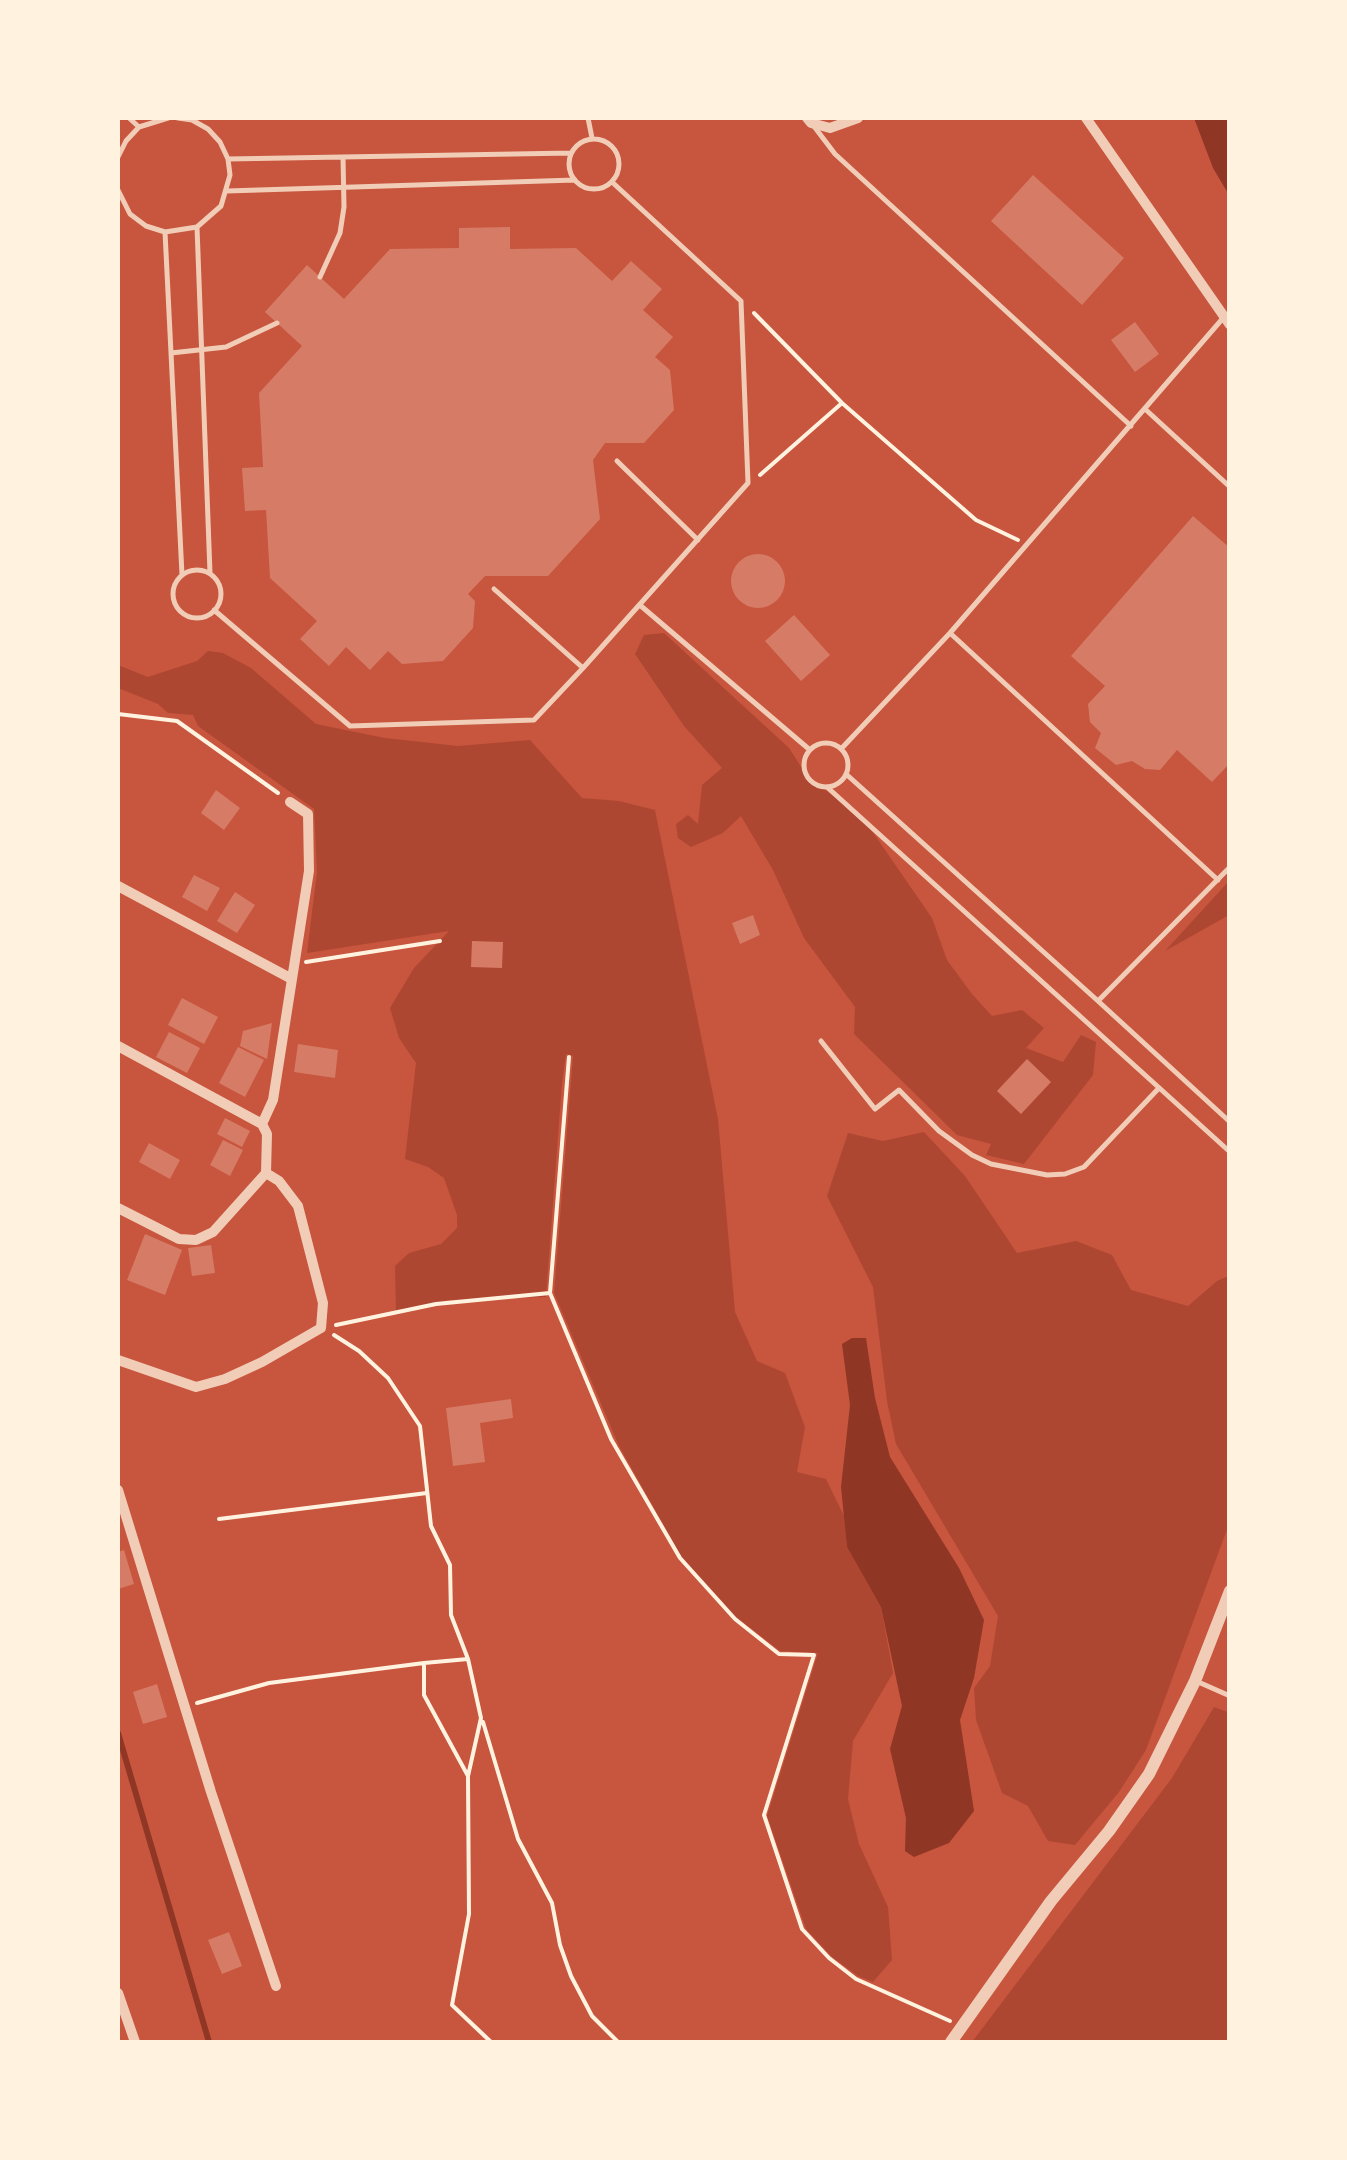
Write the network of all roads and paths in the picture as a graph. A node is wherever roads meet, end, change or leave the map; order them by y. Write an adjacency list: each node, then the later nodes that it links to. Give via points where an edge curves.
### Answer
1 (128, 118): 8 (lane)
2 (168, 118): 8 (lane)
3 (178, 118): 15 (lane, via 208,129)
4 (588, 118): 10 (lane)
5 (858, 118): 7 (street, via 830,128)
6 (1086, 118): 25 (street)
7 (809, 120): 31 (lane, via 835,154)
8 (140, 127): 11 (lane)
9 (118, 134): 11 (lane)
10 (592, 138): 12 (lane); 17 (lane, via 618,152 620,168)
11 (126, 141): 13 (lane)
12 (572, 153): 14 (lane); 16 (lane)
13 (118, 157)
14 (343, 157): 15 (lane); 18 (lane)
15 (228, 158): 20 (lane)
16 (574, 180): 17 (lane, via 597,189); 18 (lane)
17 (612, 182): 24 (lane)
18 (345, 188): 20 (lane); 23 (lane, via 340,233)
19 (118, 190): 22 (lane, via 130,214)
20 (228, 191): 21 (lane)
21 (197, 227): 22 (lane); 27 (lane)
22 (165, 232): 28 (lane)
23 (320, 277)
24 (741, 301): 29 (path); 33 (lane)
25 (1227, 321): 30 (lane)
26 (278, 323): 27 (lane, via 226,347)
27 (202, 350): 28 (lane); 37 (lane)
28 (171, 353): 38 (lane)
29 (842, 403): 33 (path); 36 (path, via 976,520)
30 (1145, 409): 31 (lane); 34 (lane)
31 (1131, 426): 36 (lane)
32 (618, 461): 35 (lane)
33 (748, 483): 35 (lane)
34 (1230, 487)
35 (698, 540): 40 (lane)
36 (1027, 544): 42 (lane)
37 (210, 573): 38 (lane); 41 (lane, via 221,590)
38 (182, 575): 41 (lane, via 174,596 180,610 194,617)
39 (494, 589): 43 (lane)
40 (641, 605): 43 (lane); 46 (lane)
41 (214, 610): 43 (lane, via 350,726 534,720)
42 (950, 633): 45 (lane); 51 (lane)
43 (584, 668)
44 (118, 714): 49 (path, via 176,721)
45 (841, 749): 46 (lane, via 825,743); 47 (lane)
46 (810, 750): 48 (lane, via 807,776)
47 (846, 774): 48 (lane); 55 (lane)
48 (827, 786): 59 (lane)
49 (290, 802): 54 (street, via 308,814 309,871)
50 (1230, 867): 51 (lane)
51 (1218, 880): 55 (lane)
52 (118, 886): 54 (street)
53 (440, 941): 54 (path, via 303,963)
54 (290, 978): 61 (street, via 273,1100)
55 (1098, 1002): 60 (lane)
56 (821, 1040): 59 (lane, via 875,1109 899,1090 972,1155 1047,1175 1084,1167)
57 (118, 1046): 61 (street)
58 (569, 1058): 65 (path)
59 (1159, 1088): 62 (lane)
60 (1230, 1122)
61 (262, 1124): 63 (street)
62 (1230, 1152)
63 (266, 1172): 64 (street, via 213,1232 196,1240 179,1239); 66 (street, via 298,1206 323,1303)
64 (118, 1208)
65 (550, 1293): 66 (path, via 436,1304); 81 (path, via 611,1440 680,1558 735,1619 779,1654 814,1655 764,1815 802,1929 856,1979)
66 (321, 1328): 67 (street, via 262,1362 196,1387); 69 (path, via 388,1378 420,1426)
67 (118, 1360)
68 (118, 1490): 76 (street)
69 (427, 1493): 70 (path); 72 (path, via 431,1526 450,1565 452,1616)
70 (219, 1519)
71 (1230, 1591): 74 (street)
72 (468, 1658): 73 (path); 77 (path)
73 (424, 1663): 76 (path, via 269,1683); 78 (path, via 424,1695)
74 (1195, 1680): 75 (lane); 81 (street, via 1149,1774)
75 (1230, 1696)
76 (184, 1706): 79 (street)
77 (482, 1718): 78 (path); 84 (path, via 518,1839 552,1903 571,1976 592,2016)
78 (468, 1776): 83 (path, via 469,1914 452,2005)
79 (276, 1986)
80 (118, 1993): 82 (street)
81 (962, 2027): 85 (street)
82 (135, 2042)
83 (491, 2042)
84 (618, 2042)
85 (951, 2042)

